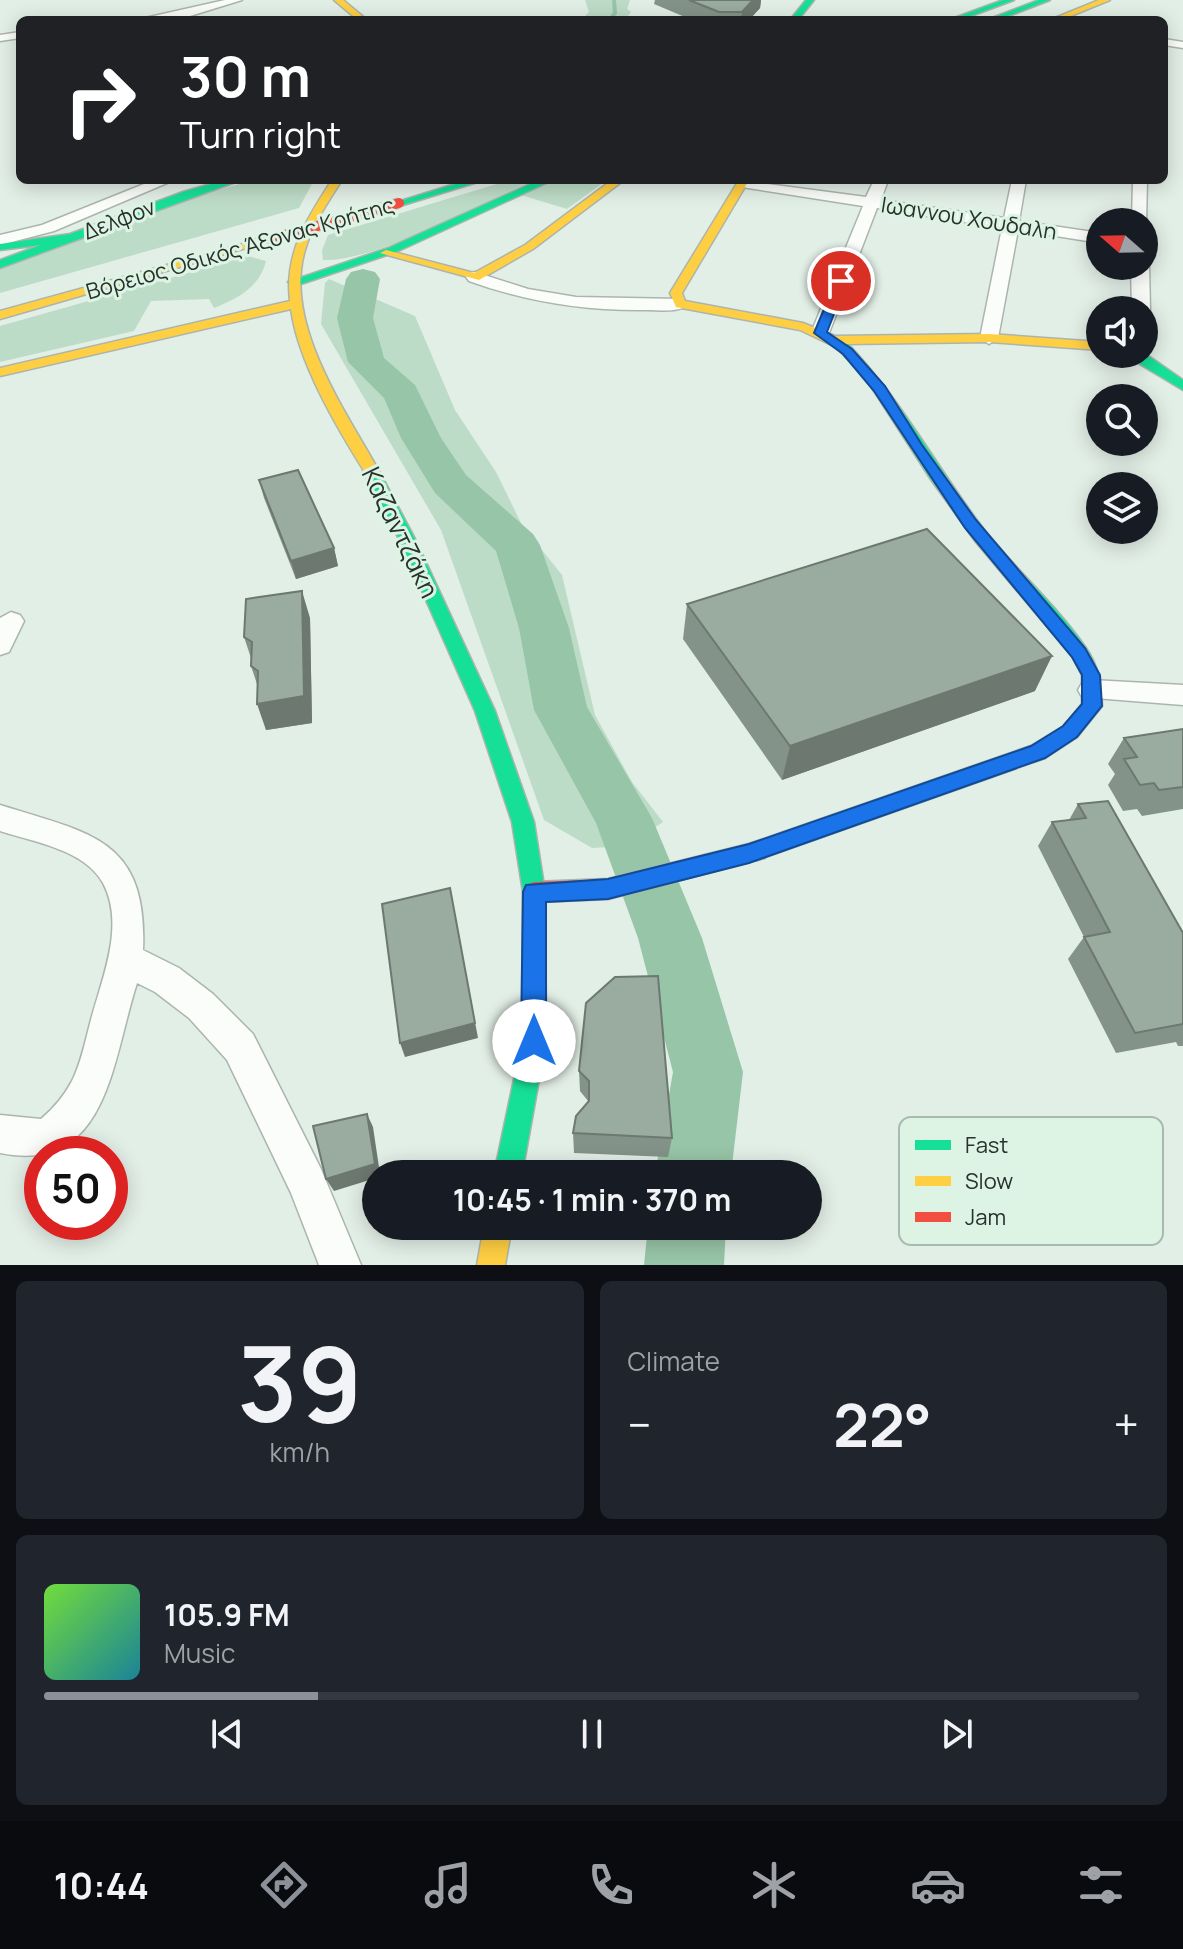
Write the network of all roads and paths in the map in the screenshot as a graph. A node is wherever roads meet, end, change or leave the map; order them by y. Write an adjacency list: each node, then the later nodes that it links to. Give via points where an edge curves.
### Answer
1 (237, 0): 8 (street)
2 (338, 0): 9 (main road)
3 (810, 0): 10 (main road)
4 (1010, 0): 11 (main road)
5 (1046, 0): 12 (main road)
6 (1070, 0): 13 (main road)
7 (1106, 0): 14 (main road)
8 (169, 16)
9 (358, 16)
10 (797, 16)
11 (964, 16)
12 (1002, 16)
13 (1027, 16)
14 (1064, 16)
15 (157, 184): 34 (street, via 48,228)
16 (222, 184): 32 (main road, Δελφον)
17 (334, 184): 39 (main road, Καζαντζάκη, via 311,221)
18 (431, 184): 27 (main road, Βόρειος Οδικός Άξονας Κρήτης)
19 (461, 184): 27 (main road, Βόρειος Οδικός Άξονας Κρήτης)
20 (539, 184): 36 (main road)
21 (614, 184): 38 (main road, via 529,247)
22 (742, 184): 42 (main road, via 676,293)
23 (755, 184): 28 (street, Ιωαννου Χουδαλη)
24 (880, 184): 28 (street)
25 (1018, 184): 30 (street)
26 (1140, 184): 29 (street)
27 (394, 199): 33 (main road, Βόρειος Οδικός Άξονας Κρήτης)
28 (873, 203): 30 (street, Ιωαννου Χουδαλη); 44 (street)
29 (1140, 208)
30 (1008, 224): 31 (street, Ιωαννου Χουδαλη); 45 (street)
31 (1086, 236)
32 (72, 237): 35 (main road, Δελφον); 37 (main road)
33 (249, 239): 40 (main road, Βόρειος Οδικός Άξονας Κρήτης); 43 (main road, Βόρειος Οδικός Άξονας Κρήτης)
34 (0, 240)
35 (0, 247)
36 (386, 253): 38 (main road); 39 (main road)
37 (0, 264)
38 (475, 277): 42 (street, via 572,304)
39 (294, 282): 41 (main road, Καζαντζάκη)
40 (0, 302)
41 (295, 304): 48 (main road); 55 (main road, Καζαντζάκη, via 320,373 407,539 485,711 523,822)
42 (680, 304): 44 (main road)
43 (0, 315)
44 (828, 336): 45 (main road); 52 (main road, via 880,389 971,524 1079,652)
45 (989, 338): 46 (main road)
46 (1086, 345)
47 (1157, 368): 49 (main road)
48 (0, 372)
49 (1183, 386)
50 (11, 621): 51 (street)
51 (0, 645)
52 (1092, 690): 53 (street); 55 (main road, via 1092,706 1070,732 1038,752 749,854 608,889)
53 (1183, 695)
54 (0, 818): 56 (street, via 85,848 106,864 119,881 126,914)
55 (534, 892): 58 (main road, Καζαντζάκη, via 534,1041)
56 (126, 959): 57 (street, via 90,1084 69,1120 51,1135 26,1139); 60 (street, via 201,1006 240,1047 307,1183)
57 (0, 1134)
58 (511, 1160)
59 (495, 1240): 61 (main road)
60 (340, 1265)
61 (491, 1265)

